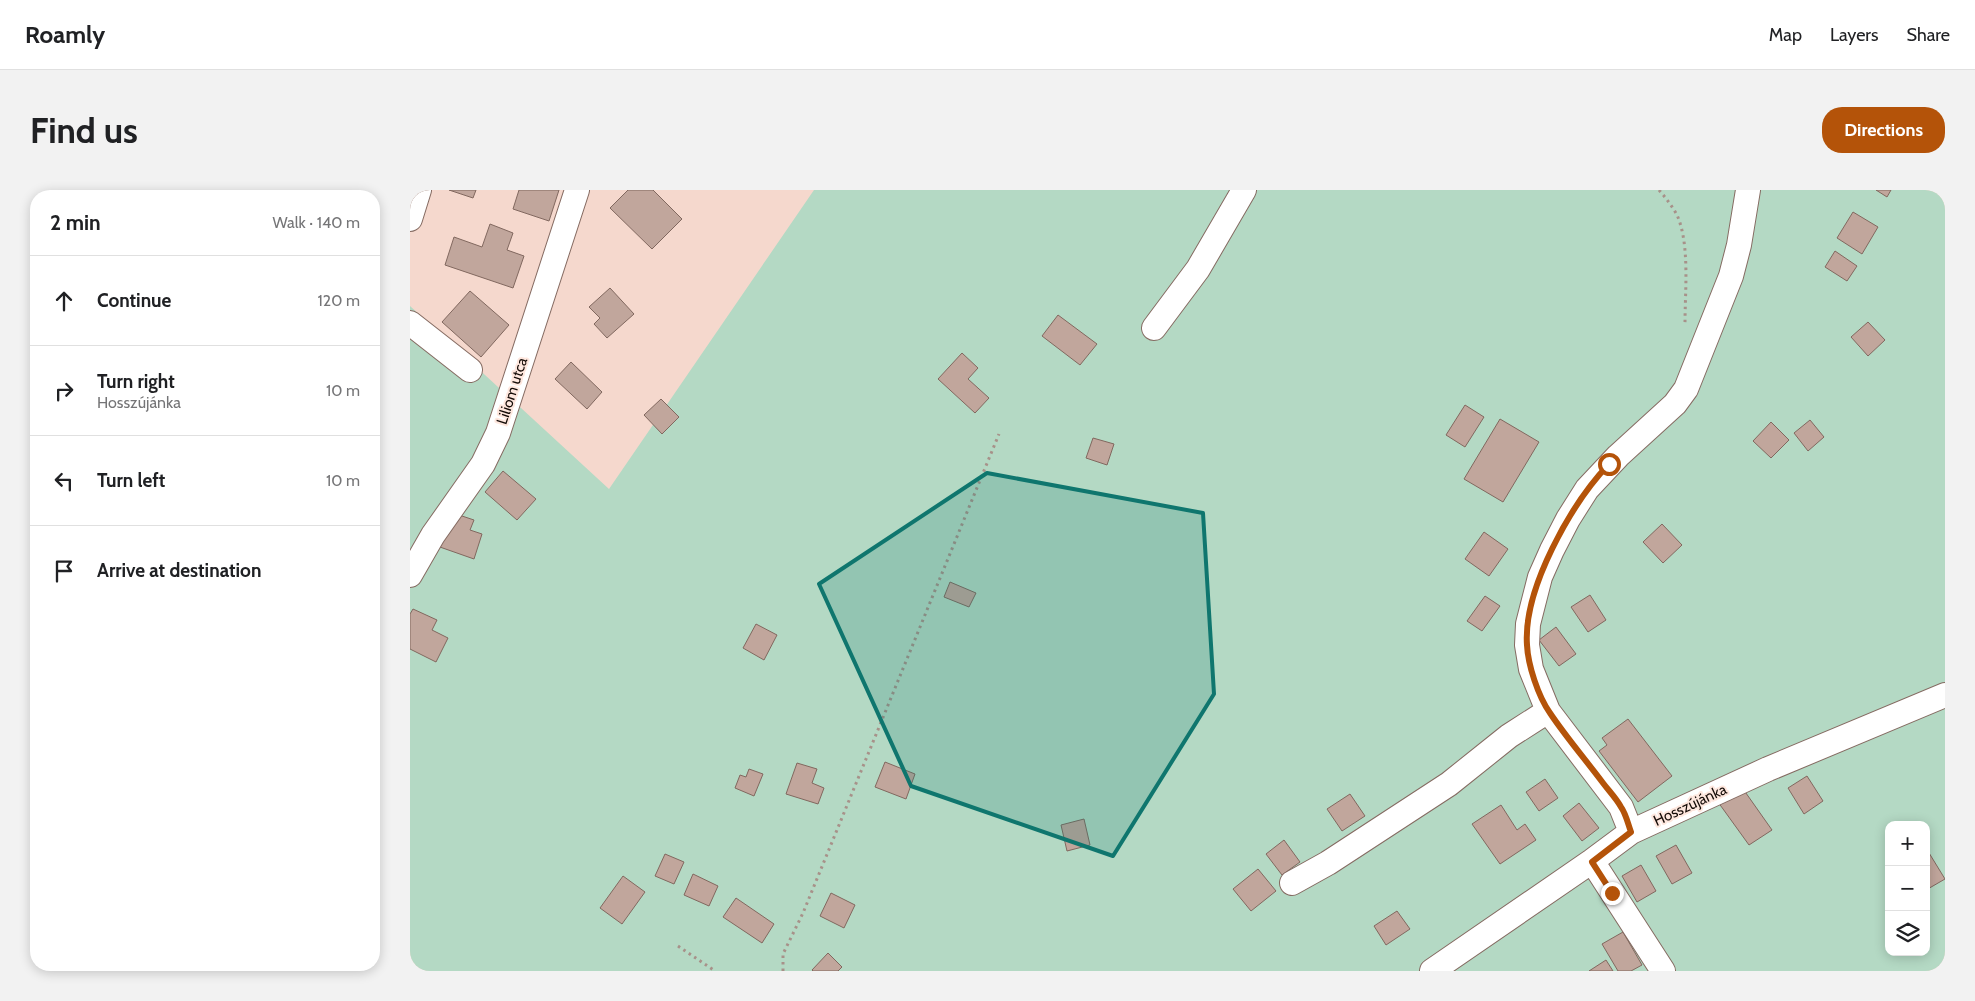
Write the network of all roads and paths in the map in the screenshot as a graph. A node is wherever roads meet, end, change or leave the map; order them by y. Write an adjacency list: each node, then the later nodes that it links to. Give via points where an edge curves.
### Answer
1 (419, 190): 6 (street)
2 (577, 190): 12 (street, Liliom utca, via 498,433 483,464 433,535)
3 (1244, 190): 9 (street, via 1198,269)
4 (1659, 190): 8 (path, via 1677,215 1681,228 1685,258)
5 (1748, 190): 14 (street, via 1740,245 1731,276 1686,389 1675,404 1618,456 1588,489 1568,519 1540,577 1528,624 1527,645 1531,669)
6 (410, 219)
7 (410, 323): 10 (street)
8 (1685, 324)
9 (1154, 328)
10 (470, 370)
11 (999, 434): 20 (path, via 803,913 783,954)
12 (410, 575)
13 (1945, 695): 15 (street, Hosszújánka, via 1768,769)
14 (1548, 711): 15 (street, via 1622,807); 17 (street, via 1509,736 1449,784)
15 (1631, 832): 16 (street, Hosszújánka)
16 (1592, 862): 21 (street, Hosszújánka); 22 (street)
17 (1292, 883)
18 (678, 946): 19 (path)
19 (715, 971)
20 (783, 971)
21 (1432, 971)
22 (1663, 971)

